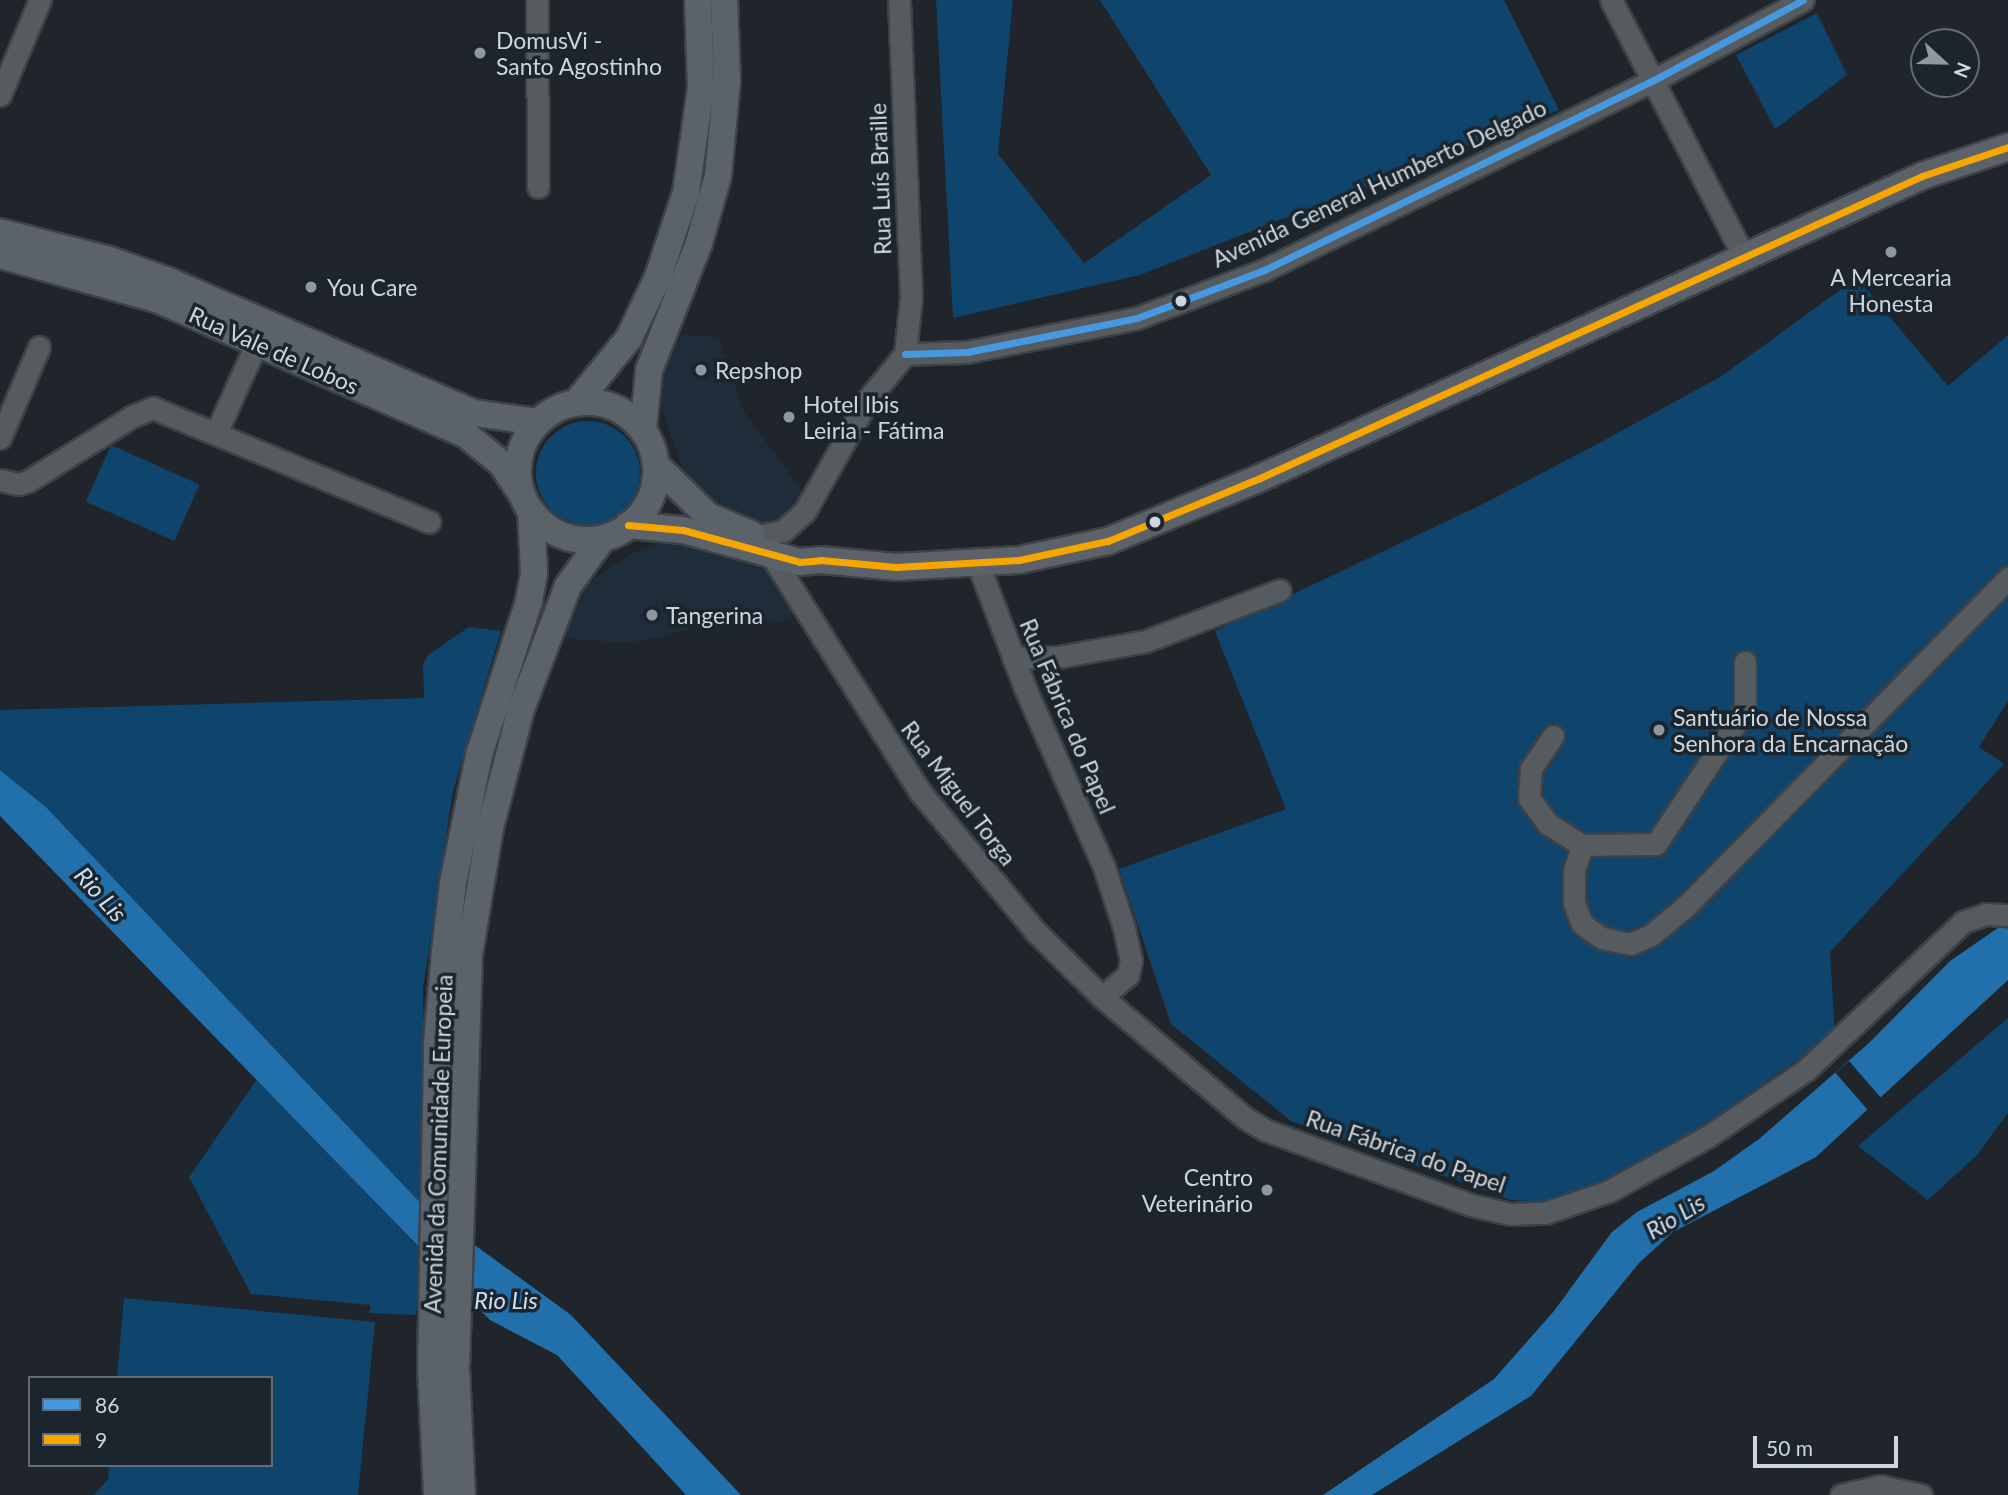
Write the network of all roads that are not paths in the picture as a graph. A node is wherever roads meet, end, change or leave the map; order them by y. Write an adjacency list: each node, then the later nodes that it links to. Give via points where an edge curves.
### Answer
1 (40, 0): 9 (street)
2 (537, 0): 11 (street)
3 (698, 0): 20 (main road, via 701,87 686,193 658,277 629,338)
4 (724, 0): 22 (main road, via 727,80 718,176 699,243 649,370)
5 (899, 0): 19 (street, Rua Luís Braille, via 911,298)
6 (1611, 0): 8 (street)
7 (1803, 0): 8 (street, Avenida General Humberto Delgado)
8 (1652, 81): 14 (street); 19 (street, Avenida General Humberto Delgado, via 1264,271 1137,318 967,352)
9 (0, 95)
10 (2008, 147): 14 (main road, via 1922,176)
11 (538, 187)
12 (8, 236): 21 (main road, Rua Vale de Lobos, via 107,259 166,281 474,413)
13 (0, 255): 15 (main road, Rua Vale de Lobos)
14 (1745, 258): 32 (main road, via 1159,522 1055,554)
15 (47, 268): 16 (main road); 17 (main road, Rua Vale de Lobos, via 135,291)
16 (0, 270)
17 (257, 342): 23 (street); 27 (main road, Rua Vale de Lobos, via 465,434 502,464)
18 (39, 346): 24 (street)
19 (905, 354): 31 (street, via 869,398 804,510)
20 (577, 402): 21 (main road); 22 (main road, via 617,409)
21 (538, 422): 27 (main road, via 520,455)
22 (643, 431): 25 (main road)
23 (216, 433): 26 (street, via 153,408 29,481); 28 (street)
24 (0, 438)
25 (656, 465): 29 (main road, via 650,499); 31 (main road, via 708,516)
26 (0, 480)
27 (526, 502): 30 (main road, via 562,536); 42 (main road, Avenida da Comunidade Europeia, via 534,572 529,601 479,755 453,883 437,1043 436,1139)
28 (429, 522)
29 (628, 526): 30 (main road); 31 (main road, via 683,530)
30 (602, 539): 42 (main road, Avenida da Comunidade Europeia, via 581,562 553,619 505,763 468,955 463,1143)
31 (763, 546): 32 (main road, via 800,562); 40 (street, Rua Miguel Torga, via 921,793 1037,933)
32 (978, 565): 35 (street, Rua Fábrica do Papel)
33 (2008, 578): 38 (street, via 1686,905 1651,935 1630,944 1614,943 1583,924 1573,887)
34 (1280, 590): 35 (street, via 1146,642 1058,657)
35 (1013, 658): 40 (street, Rua Fábrica do Papel, via 1104,867 1124,928 1131,960 1128,975)
36 (1745, 662): 38 (street, via 1745,709 1656,844)
37 (1553, 736): 38 (street, via 1531,769 1529,798 1548,824)
38 (1583, 845)
39 (2008, 915): 41 (street, Rua Fábrica do Papel, via 1986,914 1963,922 1806,1070 1757,1105 1609,1191 1545,1213 1510,1214 1471,1205 1265,1130)
40 (1102, 997): 41 (street, Rua Miguel Torga)
41 (1142, 1033)
42 (445, 1308): 43 (main road, Avenida da Comunidade Europeia, via 431,1428); 44 (main road, Avenida da Comunidade Europeia)
43 (437, 1495)
44 (462, 1495)
45 (1841, 1495): 46 (street, via 1880,1486)
46 (1921, 1495)

